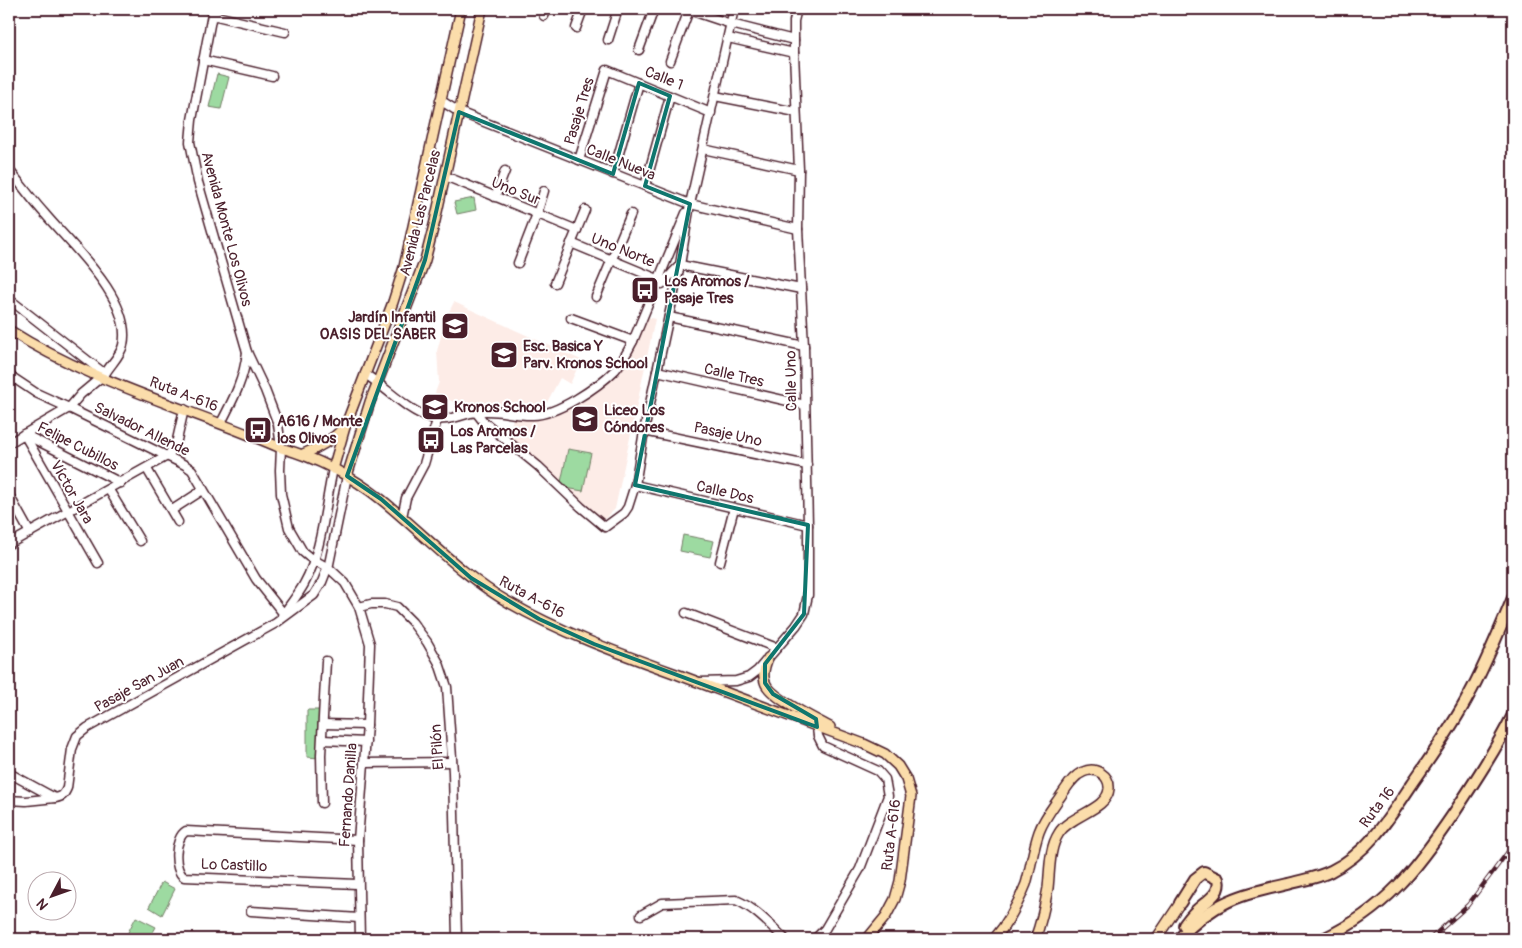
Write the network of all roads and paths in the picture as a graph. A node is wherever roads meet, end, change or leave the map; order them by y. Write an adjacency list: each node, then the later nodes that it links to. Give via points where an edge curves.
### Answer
1 (461, 9): 25 (main road, Avenida Las Parcelas)
2 (482, 9): 26 (main road, Avenida Las Parcelas)
3 (583, 9): 11 (street)
4 (618, 9): 14 (street)
5 (654, 9): 16 (street)
6 (688, 9): 10 (street); 19 (street)
7 (734, 9): 10 (street)
8 (797, 9): 15 (street, Calle Uno)
9 (212, 12): 12 (street); 18 (street, Avenida Monte Los Olivos)
10 (730, 24): 13 (street); 15 (street)
11 (576, 28)
12 (285, 32)
13 (728, 38): 17 (street); 24 (street)
14 (608, 40)
15 (794, 40): 17 (street, Calle Uno)
16 (639, 50)
17 (794, 53): 27 (street, Calle Uno)
18 (202, 60): 21 (street); 59 (street, Avenida Monte Los Olivos, via 190,142 198,182)
19 (670, 61)
20 (607, 70): 22 (street, Calle 1); 30 (street, Pasaje Tres)
21 (272, 76)
22 (639, 83): 23 (street, Calle 1); 34 (street)
23 (670, 96): 28 (street, Calle 1); 36 (street)
24 (715, 96): 27 (street); 28 (street)
25 (440, 100): 26 (street, Calle Nueva); 61 (main road, Avenida Las Parcelas, via 404,267)
26 (459, 112): 30 (street, Calle Nueva); 35 (main road, Avenida Las Parcelas)
27 (796, 112): 32 (street, Calle Uno)
28 (711, 113): 29 (street)
29 (703, 149): 32 (street); 39 (street)
30 (579, 160): 34 (street, Calle Nueva)
31 (9, 170): 63 (street, via 98,274 119,309 123,347)
32 (799, 170): 43 (street, Calle Uno)
33 (505, 171): 38 (street)
34 (613, 174): 36 (street, Calle Nueva)
35 (445, 176): 38 (street, Uno Sur); 64 (main road, Avenida Las Parcelas, via 425,260)
36 (645, 186): 39 (street, Calle Nueva)
37 (544, 191): 41 (street)
38 (495, 197): 41 (street, Uno Sur)
39 (690, 204): 43 (street, Calle Nueva); 48 (street); 49 (street)
40 (585, 210): 44 (street)
41 (537, 214): 44 (street, Uno Sur); 47 (street)
42 (631, 214): 46 (street)
43 (798, 229): 51 (street, Calle Uno)
44 (577, 230): 45 (street)
45 (571, 244): 46 (street, Uno Norte); 50 (street)
46 (610, 260): 49 (street, Uno Norte); 52 (street)
47 (518, 263)
48 (680, 265): 49 (street); 51 (street); 55 (street)
49 (661, 281): 57 (street)
50 (555, 283)
51 (801, 289): 58 (street, Calle Uno)
52 (596, 297)
53 (9, 299): 63 (street)
54 (571, 318): 57 (street)
55 (669, 318): 58 (street); 60 (street)
56 (9, 330): 63 (main road, Ruta A-616)
57 (633, 341): 68 (street, via 615,370 554,411 532,416 499,411)
58 (804, 346): 65 (street, Calle Uno)
59 (247, 352): 70 (street, Avenida Monte Los Olivos, via 245,371); 75 (street, via 266,390 278,424)
60 (657, 371): 65 (street, Calle Tres); 72 (street)
61 (365, 374): 64 (street); 71 (main road, Avenida Las Parcelas)
62 (9, 375): 66 (street, via 36,393)
63 (104, 376): 66 (street); 67 (main road, Ruta A-616)
64 (378, 382): 69 (street, via 417,412); 81 (main road, Avenida Las Parcelas)
65 (805, 405): 78 (street, Calle Uno)
66 (69, 408): 73 (street); 77 (street, Salvador Allende)
67 (184, 409): 70 (main road, Ruta A-616); 77 (street, via 177,440)
68 (476, 412): 69 (street); 83 (street, via 605,527 624,513)
69 (438, 420): 90 (street, via 424,464 406,498)
70 (222, 423): 75 (main road, Ruta A-616)
71 (345, 427): 76 (main road, via 326,444); 80 (main road, Avenida Las Parcelas)
72 (644, 430): 78 (street, Pasaje Uno); 83 (street)
73 (24, 434): 74 (street); 82 (street, Felipe Cubillos); 89 (street, Víctor Jara)
74 (9, 443)
75 (281, 448): 76 (main road, Ruta A-616); 96 (street, via 281,494 289,528 303,552)
76 (303, 454): 80 (main road, Ruta A-616)
77 (168, 455): 79 (street); 85 (street, Salvador Allende, via 188,467)
78 (806, 465): 92 (street, Calle Uno)
79 (147, 469): 82 (street); 88 (street)
80 (332, 469): 81 (main road, Ruta A-616); 96 (street, Pasaje San Juan)
81 (347, 476): 90 (main road, Ruta A-616); 99 (street)
82 (121, 483): 84 (street)
83 (635, 485): 87 (street, Calle Dos)
84 (109, 490): 89 (street); 94 (street)
85 (203, 490): 88 (street); 102 (street, Salvador Allende, via 256,579)
86 (9, 495): 93 (street)
87 (734, 508): 92 (street, Calle Dos); 97 (street)
88 (172, 510): 91 (street)
89 (68, 512): 93 (street); 98 (street, Víctor Jara)
90 (402, 517): 108 (main road, Ruta A-616, via 471,578 506,601 594,644)
91 (178, 522)
92 (808, 525): 105 (street, Calle Uno, via 808,595 804,614)
93 (30, 532): 95 (street)
94 (140, 541)
95 (9, 544)
96 (314, 560): 99 (street); 102 (street, Pasaje San Juan, via 304,586)
97 (720, 562)
98 (98, 563)
99 (328, 567): 101 (street, via 344,583); 104 (street, Pasaje San Juan, via 314,595)
100 (1513, 598): 135 (highway, Ruta 16, via 1487,660 1460,712 1391,816 1365,847 1348,862 1322,875 1230,900 1210,910)
101 (359, 606): 112 (street, Fernando Danilla, via 371,653); 115 (street, El Pilón, via 384,604 397,607 427,642 447,687)
102 (284, 613): 104 (street, Pasaje San Juan)
103 (686, 613): 105 (street)
104 (276, 623): 118 (street, Pasaje San Juan, via 87,728 77,736 72,749 65,794)
105 (777, 648): 106 (street, Calle Uno)
106 (768, 658): 108 (street, Calle Uno, via 749,677 736,681); 110 (main road, via 764,674 768,688)
107 (326, 661): 111 (street)
108 (695, 682): 110 (main road, Ruta A-616)
109 (1513, 715): 136 (highway, via 1478,776 1408,876 1372,910)
110 (816, 723): 130 (street, via 823,746 878,771 885,779 888,796 860,869 825,929); 131 (main road, Ruta A-616, via 884,754 898,766 911,796 895,899)
111 (323, 724): 112 (street); 113 (street)
112 (367, 725): 114 (street, Fernando Danilla)
113 (323, 740): 114 (street); 120 (street)
114 (366, 742): 116 (street, Fernando Danilla)
115 (452, 762): 116 (street); 128 (street, El Pilón)
116 (364, 763): 121 (street, Fernando Danilla)
117 (9, 773): 118 (street)
118 (55, 798): 119 (street)
119 (9, 800)
120 (322, 803)
121 (358, 840): 122 (street, Fernando Danilla); 122 (street, Lo Castillo, via 186,831 179,838 177,850 178,869 184,877)
122 (358, 884): 126 (street, Fernando Danilla)
123 (1180, 903): 134 (main road); 135 (highway, via 1199,875 1204,872 1218,879 1214,896 1196,910)
124 (251, 911): 126 (street)
125 (641, 916): 129 (street, via 662,903 736,900 757,913)
126 (359, 918): 127 (street, Fernando Danilla)
127 (360, 939)
128 (457, 939)
129 (785, 939)
130 (815, 939)
131 (867, 939)
132 (994, 939): 133 (main road, via 1020,899 1044,820 1075,777 1085,771 1096,770 1107,781 1108,794 1101,803 1070,821 1057,836)
133 (1035, 939)
134 (1156, 939)
135 (1178, 939)
136 (1323, 939)

